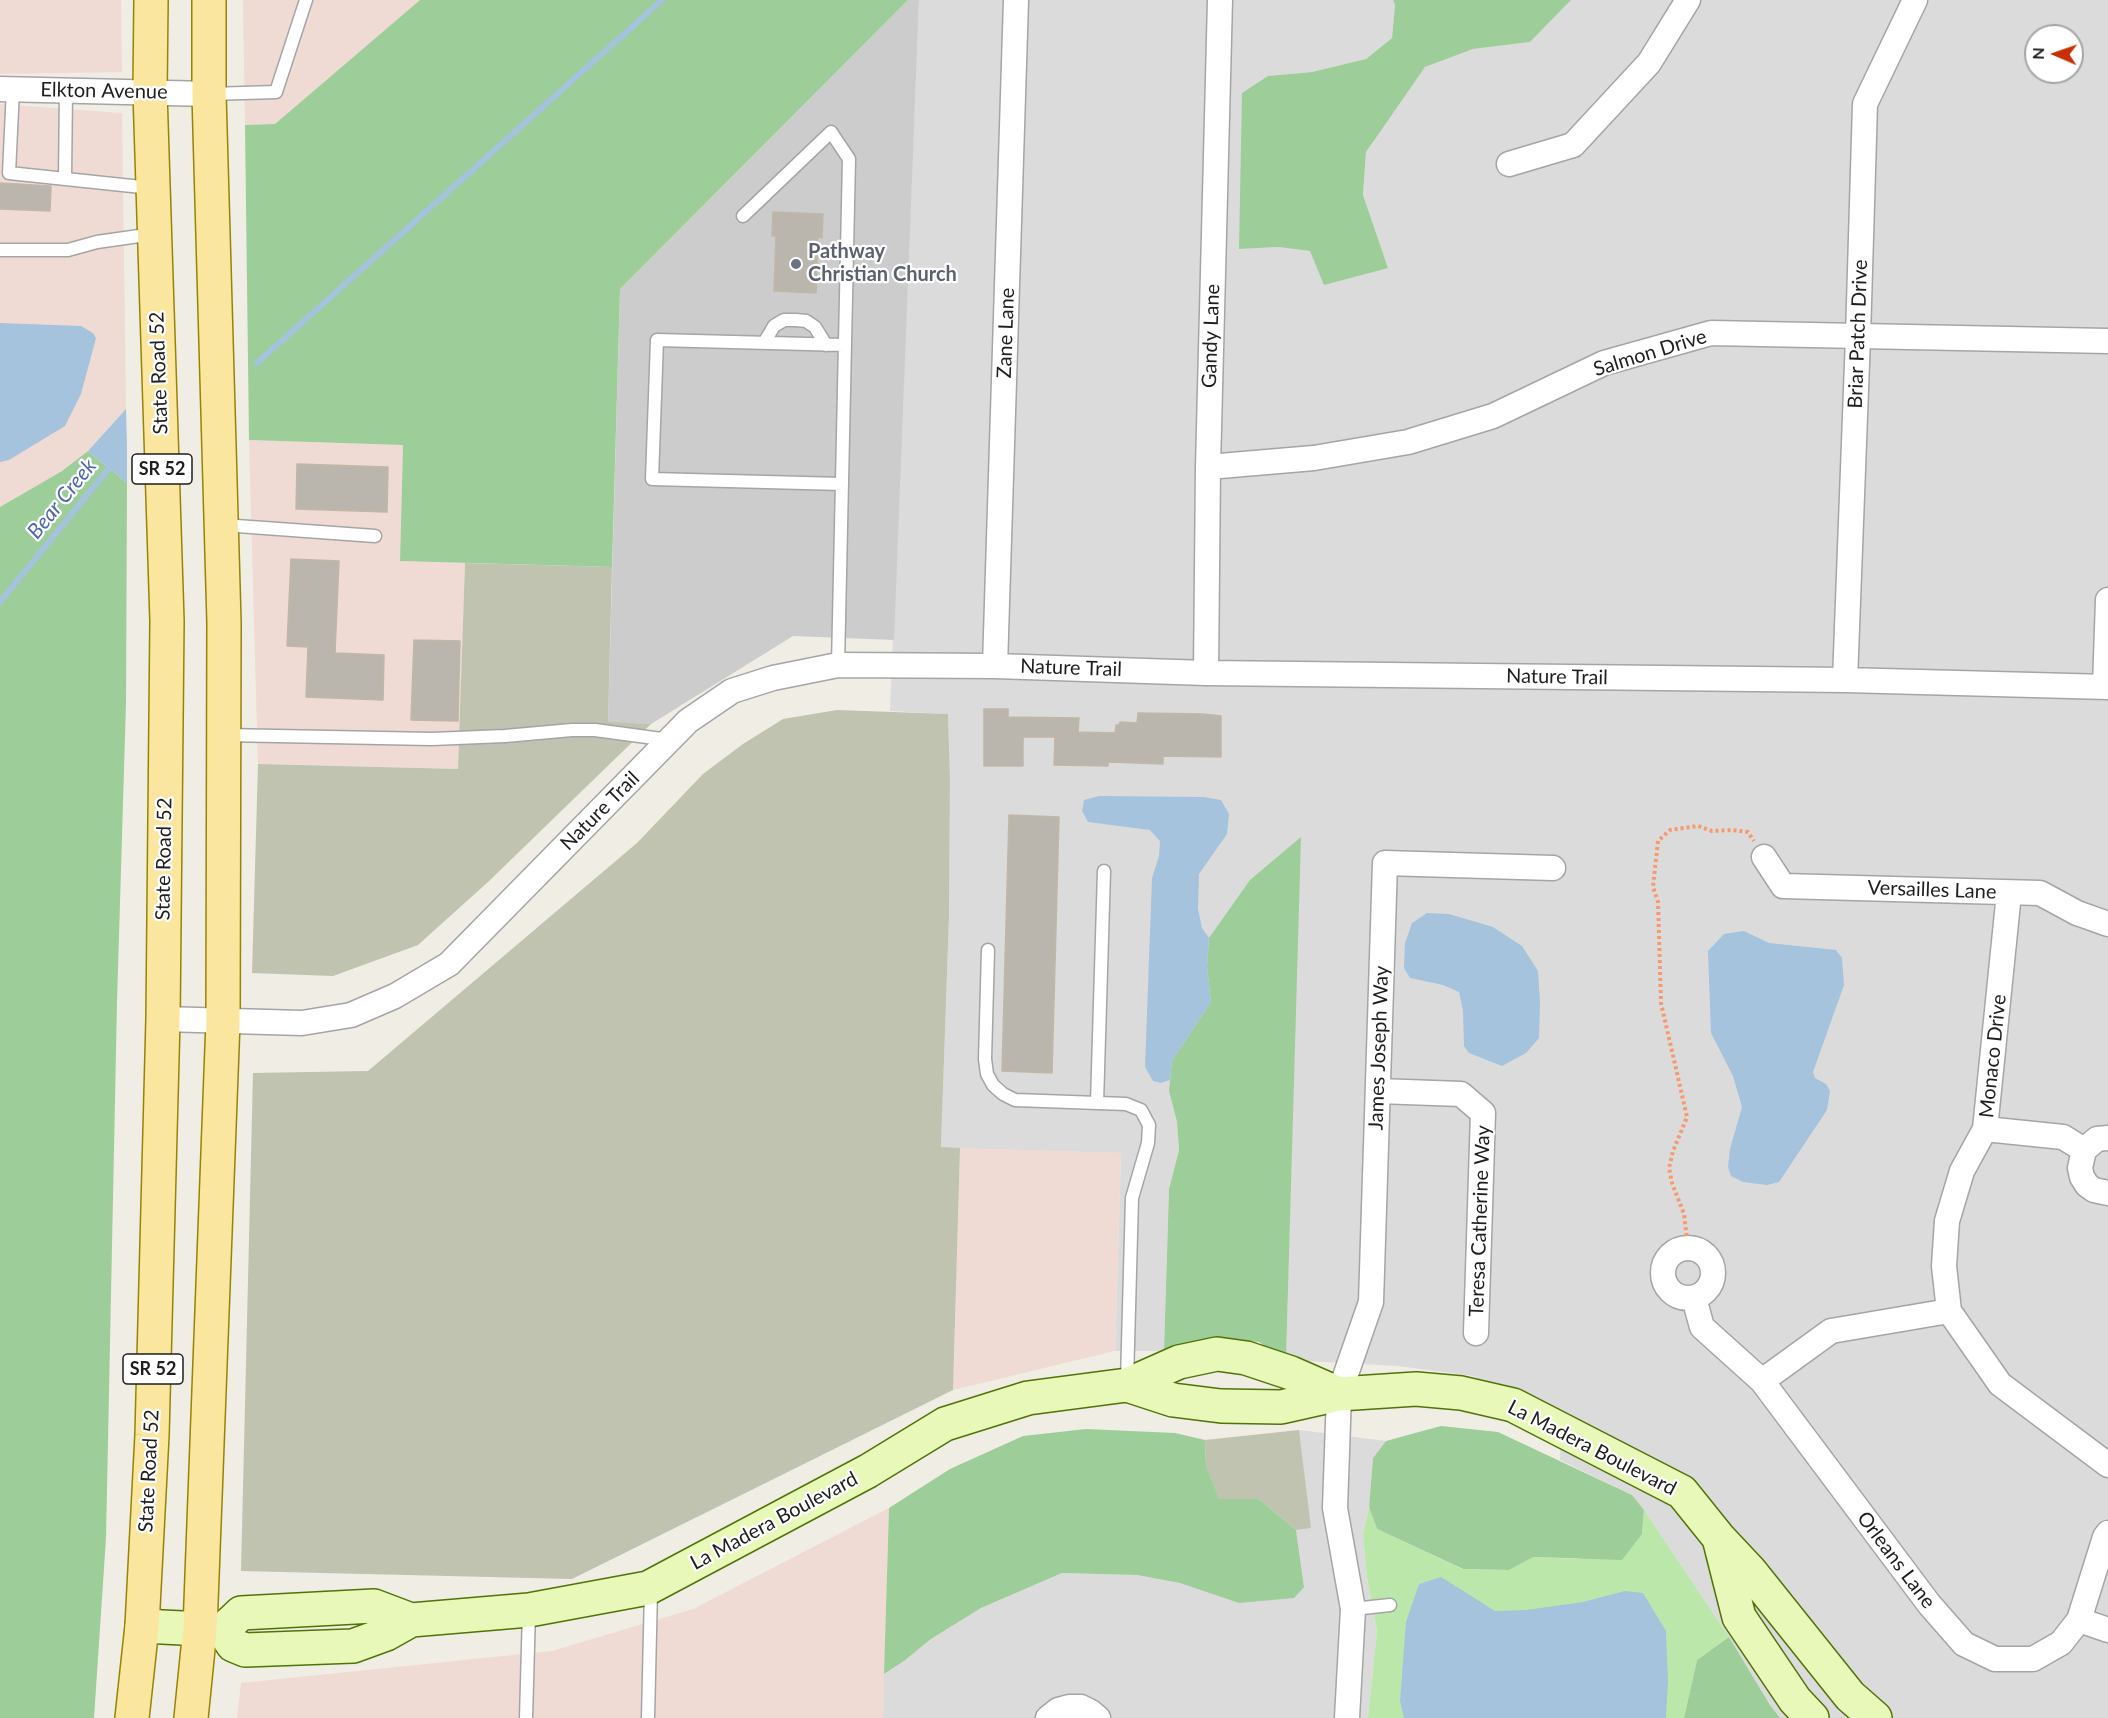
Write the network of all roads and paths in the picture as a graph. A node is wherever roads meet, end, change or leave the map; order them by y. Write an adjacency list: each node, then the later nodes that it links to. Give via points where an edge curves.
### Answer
1 (151, 0): 10 (main road, State Road 52 / SR 52)
2 (209, 0): 11 (main road, SR 52)
3 (306, 0): 11 (lane, via 276,92)
4 (1016, 0): 29 (street, Zane Lane)
5 (1220, 0): 23 (street, Gandy Lane)
6 (1688, 0): 12 (street, via 1649,63 1573,144)
7 (1916, 0): 18 (street, Briar Patch Drive, via 1865,104)
8 (7, 89): 9 (street, Elkton Avenue); 13 (lane, via 9,172)
9 (66, 90): 10 (street, Elkton Avenue); 13 (lane)
10 (150, 93): 11 (street, Elkton Avenue); 14 (main road, State Road 52 / SR 52)
11 (209, 94): 25 (main road, SR 52)
12 (1509, 164)
13 (65, 178): 14 (lane)
14 (153, 188): 16 (main road, State Road 52 / SR 52)
15 (743, 216): 22 (lane, via 831,132 849,159)
16 (154, 234): 17 (lane, via 68,250); 41 (main road, State Road 52 / SR 52, via 167,621)
17 (0, 250)
18 (1858, 337): 19 (street, Salmon Drive); 23 (street, Salmon Drive, via 1711,333 1604,363 1493,416 1408,442 1314,458); 31 (street, Briar Patch Drive)
19 (2108, 341)
20 (764, 343): 21 (lane); 21 (lane, via 774,326 784,320 796,320 815,327); 24 (lane, via 657,340 652,479)
21 (826, 345): 22 (lane)
22 (845, 345): 24 (lane)
23 (1208, 467): 30 (street, Gandy Lane)
24 (842, 484): 28 (lane)
25 (222, 525): 26 (lane); 33 (main road, SR 52)
26 (375, 536)
27 (2108, 600): 32 (street)
28 (838, 665): 29 (street, Nature Trail); 34 (street, Nature Trail, via 732,691 688,721)
29 (995, 666): 30 (street, Nature Trail)
30 (1206, 673): 31 (street, Nature Trail)
31 (1845, 680): 32 (street, Nature Trail)
32 (2106, 687)
33 (224, 735): 34 (lane, via 432,739 595,730); 42 (main road, SR 52)
34 (670, 740): 42 (street, Nature Trail, via 449,964 395,996 351,1015 302,1023)
35 (1764, 857): 38 (street, Versailles Lane, via 1784,886); 49 (path, via 1748,832 1712,831 1698,826 1670,830 1658,841 1653,887 1658,902 1662,1004 1687,1117 1669,1168 1684,1214)
36 (1553, 868): 43 (street, James Joseph Way, via 1385,863)
37 (1104, 871): 44 (lane)
38 (2009, 893): 39 (street, Versailles Lane, via 2040,893); 45 (street, Monaco Drive)
39 (2108, 924)
40 (988, 950): 44 (lane, via 985,1059 993,1085 1015,1100)
41 (162, 1019): 42 (street, Nature Trail); 64 (main road, State Road 52 / SR 52, via 152,1423)
42 (223, 1021): 65 (main road, SR 52)
43 (1378, 1091): 52 (street, Teresa Catherine Way, via 1461,1094 1483,1113); 55 (street, James Joseph Way, via 1371,1302)
44 (1097, 1103): 54 (lane, via 1126,1104 1141,1110 1149,1125 1148,1143 1132,1198)
45 (1985, 1129): 47 (street, via 2063,1137); 51 (street, Monaco Drive, via 1962,1171 1947,1221 1944,1266)
46 (2108, 1138): 47 (street, via 2097,1139)
47 (2084, 1150): 48 (street, via 2079,1168 2082,1177 2094,1190)
48 (2108, 1193)
49 (1688, 1248): 50 (street, via 1703,1253 1712,1266 1711,1282); 50 (street, via 1673,1253 1663,1268 1663,1276 1670,1292)
50 (1694, 1298): 53 (street, Orleans Lane, via 1702,1327)
51 (1949, 1311): 53 (street, via 1831,1331); 56 (street, Monaco Drive, via 2001,1384)
52 (1476, 1333)
53 (1762, 1380): 63 (street, Orleans Lane, via 1929,1604 1964,1644 1995,1659 2033,1659 2061,1643)
54 (1127, 1385): 55 (street, La Madera Boulevard, via 1173,1400 1221,1406 1281,1407); 55 (street, La Madera Boulevard, via 1179,1362 1217,1354 1246,1358); 59 (street, La Madera Boulevard, via 1028,1398 945,1425 868,1472)
55 (1339, 1394): 58 (street, La Madera Boulevard, via 1416,1389 1461,1393 1513,1405 1682,1492); 61 (street, James Joseph Way, via 1335,1508)
56 (2108, 1465)
57 (2108, 1533): 63 (street, Orleans Lane)
58 (1719, 1538): 74 (street, La Madera Boulevard, via 1739,1617 1795,1700); 75 (street, La Madera Boulevard, via 1851,1696)
59 (651, 1586): 62 (street, La Madera Boulevard); 70 (lane)
60 (1390, 1605): 61 (lane)
61 (1353, 1609): 73 (street, James Joseph Way)
62 (529, 1610): 65 (street, La Madera Boulevard, via 411,1620 374,1606 297,1609 241,1613); 69 (lane)
63 (2079, 1620): 66 (street)
64 (142, 1626): 65 (street); 67 (main road, State Road 52 / SR 52)
65 (211, 1629): 68 (main road, SR 52)
66 (2108, 1630)
67 (132, 1718)
68 (191, 1718)
69 (526, 1718)
70 (648, 1718)
71 (1048, 1718): 72 (street, via 1058,1710 1081,1707)
72 (1098, 1718)
73 (1347, 1718)
74 (1812, 1718)
75 (1875, 1718)

